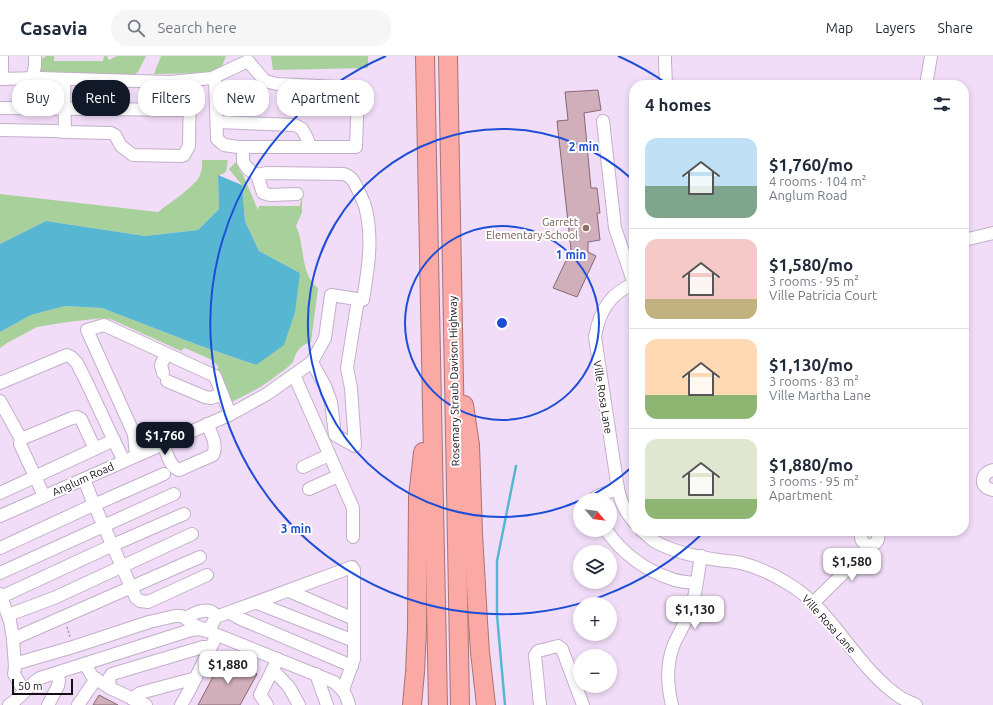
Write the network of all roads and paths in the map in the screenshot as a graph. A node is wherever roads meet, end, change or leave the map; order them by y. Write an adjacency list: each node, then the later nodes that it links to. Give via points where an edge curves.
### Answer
1 (2, 56): 9 (street)
2 (34, 56): 8 (street)
3 (425, 56): 36 (highway, Rosemary Straub Davison Highway)
4 (448, 56): 32 (highway, Rosemary Straub Davison Highway)
5 (666, 56): 12 (street)
6 (931, 56): 13 (street)
7 (215, 77): 11 (street); 20 (street); 24 (street, via 248,61 265,81 277,84 358,88 356,148)
8 (32, 78): 9 (street); 10 (street)
9 (1, 79)
10 (64, 79): 14 (street); 16 (street)
11 (190, 80)
12 (666, 80)
13 (927, 80)
14 (138, 81)
15 (0, 108): 16 (street)
16 (65, 109): 17 (street); 22 (street)
17 (138, 110)
18 (190, 116): 22 (street, via 189,146 181,156 133,155 121,146 111,133)
19 (603, 121): 29 (street, via 615,228)
20 (217, 122): 23 (street, via 217,139 224,145); 24 (street, via 295,125 302,129)
21 (0, 130): 22 (street)
22 (65, 132)
23 (243, 147): 24 (street); 25 (street, via 243,162)
24 (310, 147)
25 (257, 175): 26 (street, via 262,193); 31 (street, via 344,174 355,182 366,208 370,240 363,300)
26 (297, 194)
27 (993, 233): 28 (street)
28 (969, 239)
29 (629, 269)
30 (629, 286): 56 (street, Ville Rosa Lane, via 611,299 603,310 594,337)
31 (358, 299): 34 (street, via 331,295 325,338); 34 (street, via 347,368 355,446 335,435 331,402)
32 (453, 340): 122 (highway, Rosemary Straub Davison Highway); 123 (highway, via 470,445 478,621)
33 (166, 354): 38 (street, via 215,376); 38 (street, via 161,365 165,377 205,397 212,398); 47 (street, via 104,325 87,330 134,434)
34 (312, 362): 35 (street, Anglum Road)
35 (294, 375): 40 (street, Anglum Road, via 267,394); 46 (street)
36 (431, 376): 120 (highway, via 418,497 417,628); 121 (highway, Rosemary Straub Davison Highway)
37 (0, 383): 43 (street, via 67,355 77,363)
38 (222, 394): 40 (street)
39 (0, 400): 42 (street)
40 (230, 414): 41 (street, Anglum Road)
41 (207, 424): 44 (street, Anglum Road); 44 (street, via 215,443 213,454 179,470 171,466)
42 (21, 439): 45 (street, via 77,417 81,419); 53 (street, via 20,444)
43 (114, 440): 45 (street); 48 (street)
44 (163, 444): 47 (street, Anglum Road)
45 (94, 449): 53 (street)
46 (329, 455): 49 (street); 52 (street)
47 (136, 456): 48 (street, Anglum Road)
48 (124, 461): 54 (street, Anglum Road)
49 (303, 467)
50 (993, 470): 57 (street, via 986,473 983,481 986,488)
51 (164, 474): 62 (street)
52 (338, 476): 55 (street); 71 (street, via 352,508)
53 (35, 477): 58 (street); 61 (street)
54 (84, 479): 61 (street, Anglum Road); 62 (street)
55 (309, 489)
56 (618, 489): 59 (street); 65 (street, Ville Rosa Lane, via 621,503)
57 (993, 490)
58 (0, 493)
59 (606, 493)
60 (174, 494): 66 (street)
61 (44, 496): 64 (street, Anglum Road)
62 (94, 503): 66 (street); 75 (street)
63 (184, 514): 73 (street)
64 (0, 516)
65 (629, 516)
66 (104, 526): 73 (street); 79 (street)
67 (192, 534): 78 (street)
68 (648, 536): 76 (street, Ville Rosa Lane, via 667,547)
69 (861, 536): 74 (street, via 862,542)
70 (879, 536): 74 (street, via 878,541)
71 (353, 537)
72 (611, 537): 81 (street, via 624,552 642,565 673,580)
73 (113, 545): 78 (street); 84 (street)
74 (868, 545): 86 (street, via 864,553)
75 (0, 548)
76 (701, 556): 81 (street); 86 (street, Ville Rosa Lane, via 736,562 760,570 787,583)
77 (200, 557): 82 (street)
78 (122, 566): 82 (street); 88 (street, via 54,598)
79 (0, 573)
80 (207, 576): 82 (street, via 148,602 136,598)
81 (696, 583): 126 (street, via 692,605 670,658 668,681)
82 (132, 588): 96 (street)
83 (289, 591): 85 (street); 91 (street); 91 (street, via 352,567)
84 (1, 595): 88 (street)
85 (257, 603): 87 (street); 97 (street)
86 (813, 603): 127 (street, Ville Rosa Lane, via 880,681 901,698)
87 (230, 613): 90 (street); 101 (street)
88 (8, 615): 96 (street)
89 (186, 618): 90 (street, via 202,611 214,613); 93 (street); 102 (street, via 175,616 149,622 18,663)
90 (216, 618): 93 (street)
91 (354, 618): 97 (street)
92 (67, 627): 95 (path)
93 (205, 630): 94 (street); 99 (street, via 191,630)
94 (217, 635): 98 (street); 100 (street)
95 (70, 637)
96 (13, 639): 102 (street)
97 (354, 641): 101 (street)
98 (211, 647): 106 (street); 107 (street, via 203,647 112,674 109,678)
99 (85, 664): 103 (street); 105 (street)
100 (276, 665): 104 (street); 116 (street, via 260,695); 117 (street)
101 (352, 666): 108 (street)
102 (15, 667): 109 (street, via 14,674)
103 (57, 672): 109 (street, via 40,678); 112 (street, via 58,686)
104 (316, 674): 108 (street, via 334,682); 118 (street)
105 (96, 678): 107 (street); 113 (street)
106 (196, 678): 110 (street, via 140,693); 115 (street)
107 (110, 688): 110 (street)
108 (343, 690): 119 (street)
109 (24, 691): 111 (street)
110 (132, 699): 114 (street)
111 (9, 705)
112 (48, 705)
113 (78, 705)
114 (146, 705)
115 (181, 705)
116 (266, 705)
117 (299, 705)
118 (327, 705)
119 (349, 705)
120 (412, 705)
121 (438, 705)
122 (460, 705)
123 (486, 705)
124 (540, 705): 125 (street, via 535,655 538,651 558,646 562,650)
125 (583, 705)
126 (672, 705)
127 (916, 705)

